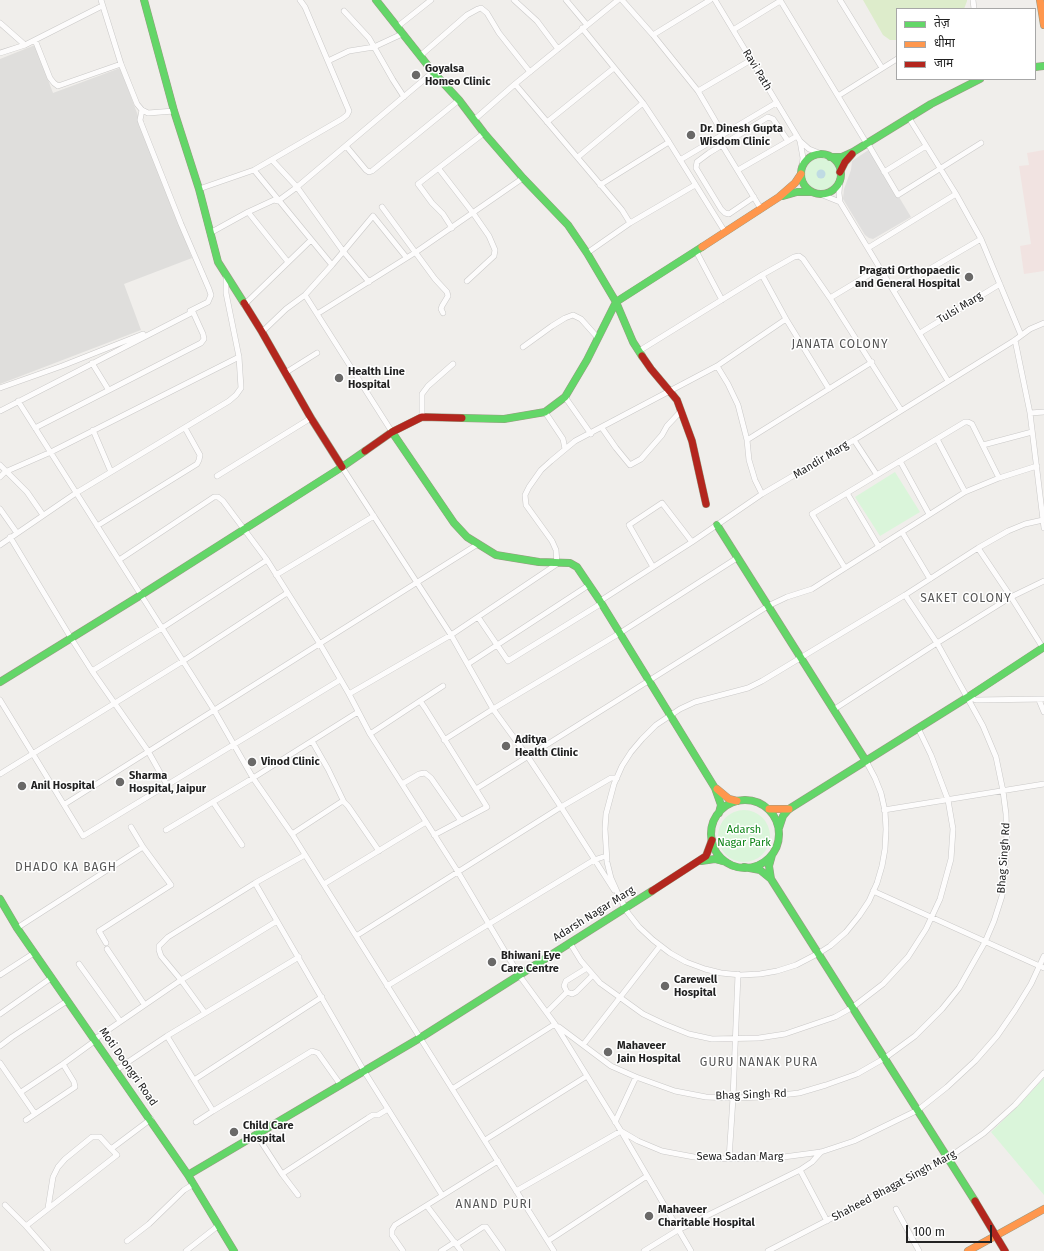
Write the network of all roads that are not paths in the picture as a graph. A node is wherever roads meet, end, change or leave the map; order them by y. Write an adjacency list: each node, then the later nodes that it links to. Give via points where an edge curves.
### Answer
1 (144, 0): 47 (street)
2 (300, 0): 31 (street)
3 (376, 0): 19 (street)
4 (431, 0): 19 (street)
5 (514, 0): 27 (street, via 537,21)
6 (566, 0): 17 (street)
7 (618, 0): 17 (street)
8 (622, 0): 23 (street)
9 (710, 0): 23 (street)
10 (715, 0): 21 (street, Ravi Path)
11 (780, 0): 21 (street); 41 (street)
12 (840, 0): 35 (street)
13 (1040, 0): 18 (street)
14 (102, 3): 24 (street); 33 (street)
15 (344, 11): 26 (street)
16 (0, 23): 25 (street)
17 (588, 25): 20 (street)
18 (1044, 25)
19 (397, 27): 22 (street)
20 (582, 28): 27 (street); 34 (street)
21 (732, 30): 30 (street, Ravi Path)
22 (402, 34): 26 (street); 29 (street)
23 (653, 35): 40 (street)
24 (35, 40): 25 (street); 33 (street, via 50,78 58,86)
25 (25, 45): 28 (street)
26 (374, 47): 31 (street, via 349,51); 42 (street)
27 (558, 49): 37 (street)
28 (0, 53)
29 (420, 56): 36 (street); 37 (street, via 467,15 482,8)
30 (751, 60): 40 (street); 44 (street, Ravi Path)
31 (328, 61): 68 (street, via 348,111 347,115)
32 (896, 61): 35 (street)
33 (121, 64): 46 (street, via 137,104)
34 (614, 68): 45 (street); 51 (street)
35 (882, 68): 41 (street)
36 (433, 72): 42 (street); 43 (street)
37 (530, 72): 39 (street)
38 (978, 80): 49 (street, via 946,95)
39 (515, 84): 50 (street); 51 (street)
40 (698, 91): 54 (street)
41 (838, 96): 59 (street)
42 (404, 97): 62 (street)
43 (459, 100): 50 (street); 62 (street, via 372,171 366,170)
44 (776, 103): 48 (street); 55 (street, Ravi Path)
45 (643, 104): 57 (street); 67 (street)
46 (142, 110): 47 (street, via 148,113); 140 (street, via 141,123 210,289 208,302 150,331)
47 (174, 111): 82 (street)
48 (751, 118): 52 (street); 54 (street)
49 (909, 118): 59 (street); 63 (street)
50 (474, 120): 53 (street)
51 (547, 122): 67 (street)
52 (755, 125): 56 (street, via 770,117); 61 (street)
53 (484, 133): 71 (street); 78 (street)
54 (723, 134): 60 (street)
55 (798, 138): 56 (street); 66 (street, via 809,149); 70 (street, via 803,158)
56 (788, 141): 74 (street)
57 (669, 142): 69 (street); 79 (street)
58 (981, 143): 72 (street)
59 (867, 144): 64 (street); 75 (street)
60 (704, 145): 65 (street); 69 (street)
61 (722, 145): 65 (street); 74 (street)
62 (346, 146): 81 (street)
63 (926, 146): 72 (street); 75 (street)
64 (853, 152): 66 (street, via 842,157); 77 (street, via 845,162)
65 (709, 153): 87 (street, via 697,162 696,168)
66 (827, 156): 70 (street, via 815,155); 77 (street, via 835,161)
67 (578, 157): 79 (street)
68 (272, 160): 73 (street); 81 (street)
69 (680, 160): 80 (street)
70 (802, 166): 76 (street)
71 (439, 169): 94 (street); 96 (street, via 418,184)
72 (941, 169): 75 (street, via 898,195); 84 (street)
73 (254, 170): 82 (street); 88 (street)
74 (738, 170): 85 (street)
75 (884, 172)
76 (801, 174): 83 (street, via 806,188); 86 (street)
77 (840, 176): 83 (street, via 832,190); 89 (street)
78 (523, 178): 94 (street); 105 (street, via 568,225)
79 (600, 185): 95 (street)
80 (695, 185): 90 (street); 95 (street)
81 (297, 187): 88 (street); 103 (street)
82 (200, 189): 97 (street)
83 (816, 193): 86 (street, via 797,192); 89 (street)
84 (956, 194): 99 (street); 101 (street)
85 (754, 197): 87 (street, via 729,214 725,213); 92 (street)
86 (779, 197): 92 (street)
87 (716, 199): 90 (street)
88 (278, 201): 93 (street, via 274,200); 100 (street)
89 (840, 202): 101 (street)
90 (707, 204): 98 (street)
91 (382, 207): 104 (street)
92 (761, 209): 98 (street)
93 (248, 212): 97 (street); 107 (street)
94 (473, 213): 96 (street); 112 (street, via 489,236 496,252)
95 (630, 223): 105 (street)
96 (452, 228): 104 (street)
97 (210, 232): 111 (street, via 218,262)
98 (725, 232): 102 (street)
99 (981, 239): 114 (street); 115 (street)
100 (311, 240): 107 (street); 108 (street)
101 (868, 248): 109 (street)
102 (696, 250): 118 (street); 119 (street)
103 (343, 251): 106 (street, via 373,216); 108 (street); 113 (street)
104 (416, 252): 106 (street); 121 (street, via 448,294 442,306)
105 (587, 253): 119 (street)
106 (406, 258): 113 (street)
107 (288, 262): 120 (street)
108 (332, 265): 116 (street)
109 (880, 268): 115 (street); 117 (street)
110 (762, 275): 117 (street, via 799,256); 118 (street); 123 (street)
111 (226, 276): 120 (street); 133 (street, via 226,293)
112 (467, 281)
113 (369, 282): 122 (street)
114 (1000, 284): 126 (street, Tulsi Marg); 127 (street)
115 (894, 290): 126 (street)
116 (305, 294): 122 (street); 125 (street)
117 (830, 298): 134 (street)
118 (722, 300): 131 (street)
119 (616, 302): 128 (street); 131 (street)
120 (244, 305): 125 (street)
121 (443, 313)
122 (317, 314): 158 (street)
123 (786, 319): 137 (street); 142 (street)
124 (1044, 323): 127 (street, Mandir Marg)
125 (262, 332): 138 (street)
126 (920, 333): 139 (street)
127 (1021, 336): 129 (street, Mandir Marg)
128 (598, 338): 130 (street, via 581,319 573,315 552,326); 144 (street)
129 (1015, 340): 139 (street, Mandir Marg); 151 (street)
130 (523, 347)
131 (639, 351): 143 (street, via 650,369)
132 (316, 353): 138 (street)
133 (239, 357): 155 (street, via 241,388 236,396); 157 (street)
134 (872, 362): 142 (street); 146 (street)
135 (92, 363): 141 (street); 141 (street, via 193,312 203,334 204,339 201,343); 145 (street)
136 (453, 364): 152 (street, via 422,394)
137 (718, 366): 143 (street); 162 (street, via 738,405)
138 (285, 373): 153 (street)
139 (948, 381): 146 (street, Mandir Marg)
140 (0, 388)
141 (108, 389): 154 (street)
142 (828, 389): 162 (street)
143 (670, 392): 148 (street); 156 (street)
144 (565, 397): 149 (street); 160 (street)
145 (18, 401): 147 (street); 154 (street)
146 (901, 410): 163 (street, Mandir Marg)
147 (0, 411)
148 (681, 411): 156 (street, via 641,459 630,465); 181 (street, via 692,441)
149 (545, 412): 152 (street, via 504,419); 165 (street, via 563,439)
150 (1044, 412): 151 (street)
151 (1030, 413): 159 (street)
152 (422, 417): 158 (street)
153 (311, 418): 170 (street); 174 (street)
154 (35, 428): 166 (street)
155 (186, 428): 172 (street); 188 (street, via 200,455 197,464)
156 (602, 428): 160 (street)
157 (93, 430): 166 (street); 172 (street)
158 (392, 432): 170 (street); 196 (street, via 454,524)
159 (1032, 432): 164 (street); 169 (street)
160 (591, 434): 165 (street)
161 (937, 439): 164 (street, via 968,422 972,424); 167 (street); 177 (street)
162 (747, 440): 180 (street, via 749,460)
163 (854, 440): 173 (street); 180 (street, Mandir Marg)
164 (983, 445): 176 (street)
165 (565, 449): 202 (street, via 541,470 525,495 526,505 556,550)
166 (51, 452): 171 (street); 178 (street)
167 (900, 461): 173 (street); 183 (street)
168 (0, 465): 171 (street)
169 (1037, 466): 176 (street); 186 (street)
170 (342, 467): 185 (street); 190 (street)
171 (5, 472): 175 (street); 184 (street, via 27,492)
172 (111, 472): 178 (street)
173 (877, 475): 179 (street)
174 (217, 476)
175 (0, 477)
176 (999, 478): 177 (street)
177 (965, 492): 183 (street)
178 (76, 493): 184 (street); 188 (street)
179 (847, 493): 197 (street); 204 (street, via 812,514)
180 (762, 494): 187 (street, Mandir Marg)
181 (706, 504)
182 (0, 508): 192 (street)
183 (929, 514): 191 (street)
184 (43, 515): 192 (street)
185 (374, 516): 205 (street); 208 (street)
186 (1043, 520): 189 (street); 198 (street, via 1008,531)
187 (717, 525): 194 (street, Mandir Marg); 199 (street)
188 (97, 526): 200 (street)
189 (1044, 528)
190 (244, 529): 200 (street, via 223,501 214,497); 201 (street); 211 (street)
191 (902, 532): 197 (street); 206 (street)
192 (17, 533): 193 (street)
193 (10, 537): 195 (street); 220 (street)
194 (692, 542): 203 (street, Mandir Marg); 203 (street, via 662,503 629,525)
195 (0, 544)
196 (478, 544): 202 (street, via 496,554); 208 (street)
197 (879, 547): 204 (street)
198 (978, 548): 206 (street); 213 (street)
199 (737, 558): 215 (street); 218 (street)
200 (119, 560): 211 (street)
201 (267, 560): 205 (street); 217 (street)
202 (557, 564): 209 (street, via 577,567); 216 (street)
203 (654, 566): 214 (street, Mandir Marg)
204 (845, 568): 215 (street, via 812,589 787,596)
205 (276, 575): 210 (street)
206 (930, 579): 212 (street)
207 (1044, 581): 213 (street)
208 (417, 583): 219 (street); 222 (street)
209 (589, 585): 214 (street); 223 (street)
210 (287, 593): 222 (street); 226 (street)
211 (141, 595): 217 (street); 220 (street)
212 (905, 595): 221 (street, Bhag Singh Rd); 225 (street)
213 (1011, 597): 221 (street); 224 (street)
214 (601, 602): 218 (street); 223 (street, Mandir Marg, via 508,661)
215 (768, 606): 225 (street); 230 (street)
216 (478, 617): 219 (street); 223 (street)
217 (162, 628): 226 (street); 228 (street)
218 (620, 633): 230 (street); 239 (street)
219 (451, 635): 227 (street); 233 (street)
220 (71, 638): 228 (street); 231 (street)
221 (937, 643): 234 (street, Bhag Singh Rd); 241 (street)
222 (320, 644): 229 (street); 240 (street)
223 (496, 645): 227 (street)
224 (1043, 648): 234 (street)
225 (801, 658): 241 (street); 244 (street, via 748,688 695,702)
226 (183, 661): 238 (street); 240 (street)
227 (468, 664): 239 (street)
228 (92, 671): 238 (street)
229 (340, 680): 233 (street); 249 (street)
230 (649, 681): 244 (street); 252 (street)
231 (0, 682)
232 (443, 686): 236 (street)
233 (349, 694): 242 (street)
234 (968, 697): 237 (street, via 976,700); 245 (street); 262 (street, Bhag Singh Rd, via 996,757)
235 (0, 700): 251 (street)
236 (420, 700): 246 (street); 247 (street)
237 (1041, 700): 243 (street)
238 (115, 704): 250 (street); 251 (street)
239 (493, 709): 247 (street); 252 (street)
240 (214, 710): 249 (street); 250 (street)
241 (833, 710): 253 (street)
242 (358, 712): 246 (street); 248 (street)
243 (1044, 712)
244 (670, 715): 256 (street, via 642,739 628,757); 260 (street)
245 (918, 728): 253 (street); 263 (street)
246 (370, 734): 257 (street)
247 (444, 740): 261 (street)
248 (312, 741): 255 (street); 266 (street)
249 (234, 744): 255 (street); 259 (street)
250 (148, 751): 259 (street); 267 (street)
251 (34, 753): 254 (street); 267 (street)
252 (528, 757): 261 (street); 268 (street)
253 (866, 761): 269 (street); 271 (street, via 881,794)
254 (0, 774)
255 (253, 778): 265 (street); 278 (street)
256 (617, 778): 268 (street, via 611,778); 286 (street, via 606,814)
257 (402, 784): 273 (street, via 425,773); 274 (street)
258 (1044, 784): 262 (street)
259 (167, 785): 267 (street, via 83,836)
260 (716, 788): 264 (street, via 729,799); 272 (street, via 721,805)
261 (476, 790): 273 (street, via 487,807)
262 (1004, 791): 263 (street); 303 (street, Bhag Singh Rd, via 1005,872 1002,896)
263 (948, 800): 271 (street); 298 (street, via 953,828 951,859 940,899)
264 (737, 801): 270 (street, via 761,803); 272 (street)
265 (213, 802): 277 (street); 281 (street)
266 (344, 802): 278 (street, via 340,802); 283 (street)
267 (65, 804)
268 (562, 807): 287 (street); 291 (street)
269 (789, 808): 270 (street); 276 (street)
270 (768, 809): 276 (street)
271 (884, 810): 295 (street, via 885,849)
272 (719, 813): 280 (street, via 713,825)
273 (460, 821): 279 (street)
274 (426, 822): 279 (street); 283 (street)
275 (131, 827): 282 (street)
276 (779, 828): 284 (street, via 778,842)
277 (166, 830)
278 (292, 834): 285 (street)
279 (434, 836): 291 (street)
280 (712, 840): 288 (street, via 706,856); 289 (street, via 718,853)
281 (242, 845)
282 (143, 847): 301 (street); 324 (street, via 170,885 99,932)
283 (379, 851): 294 (street)
284 (773, 853): 290 (street, via 762,863); 292 (street, via 769,866)
285 (305, 855): 293 (street); 294 (street)
286 (606, 856): 287 (street); 297 (street, via 611,878)
287 (594, 860): 297 (street); 300 (street)
288 (699, 861): 289 (street, via 715,859); 297 (street, Adarsh Nagar Marg)
289 (728, 862): 290 (street)
290 (744, 867): 292 (street, via 760,870)
291 (458, 872): 300 (street); 302 (street)
292 (771, 879): 307 (street)
293 (255, 883): 299 (street); 318 (street, via 168,937 159,946 161,956)
294 (324, 884): 302 (street)
295 (873, 891): 298 (street); 307 (street, via 859,916 846,932)
296 (0, 899): 301 (street, Moti Doongri Road)
297 (625, 908): 304 (street, Adarsh Nagar Marg); 305 (street, via 639,927)
298 (931, 918): 303 (street); 325 (street, via 908,957 883,984)
299 (277, 921): 309 (street); 318 (street)
300 (489, 924): 315 (street); 319 (street)
301 (17, 928): 306 (street, Moti Doongri Road)
302 (356, 936): 319 (street)
303 (985, 942): 311 (street); 337 (street, Bhag Singh Rd, via 960,988 942,1010 915,1036)
304 (570, 943): 312 (street); 315 (street, Adarsh Nagar Marg)
305 (660, 946): 313 (street, via 686,962 705,969); 322 (street)
306 (34, 953): 314 (street); 317 (street, Moti Doongri Road)
307 (818, 954): 313 (street, via 777,971); 325 (street)
308 (1044, 956): 311 (street, Sewa Sadan Marg)
309 (299, 957): 321 (street); 327 (street)
310 (79, 964): 329 (street)
311 (1042, 967): 352 (street, Sewa Sadan Marg, via 997,1036 947,1087)
312 (587, 968): 316 (street); 320 (street, via 566,981 564,986)
313 (738, 974): 333 (street)
314 (0, 975)
315 (519, 975): 326 (street); 332 (street, Adarsh Nagar Marg)
316 (594, 975): 320 (street, via 576,992); 322 (street, via 600,983)
317 (51, 978): 323 (street, Moti Doongri Road); 328 (street)
318 (182, 980): 324 (street); 327 (street)
319 (387, 986): 332 (street)
320 (567, 992): 326 (street)
321 (322, 997): 341 (street); 345 (street)
322 (620, 998): 333 (street, via 643,1014 689,1034 712,1039); 335 (street)
323 (66, 1000): 334 (street, Moti Doongri Road); 336 (street)
324 (144, 1004): 329 (street)
325 (853, 1007): 333 (street, via 835,1017 785,1034); 337 (street)
326 (546, 1012): 330 (street)
327 (204, 1013): 331 (street)
328 (0, 1014)
329 (120, 1021): 334 (street)
330 (555, 1024): 335 (street, Bhag Singh Rd); 343 (street); 347 (street)
331 (166, 1036): 340 (street); 345 (street)
332 (420, 1038): 341 (street, Adarsh Nagar Marg); 347 (street)
333 (736, 1039): 349 (street)
334 (95, 1040): 339 (street); 340 (street, Moti Doongri Road)
335 (582, 1045): 344 (street, Bhag Singh Rd, via 611,1066)
336 (0, 1046)
337 (885, 1058): 349 (street, Bhag Singh Rd, via 857,1074 826,1086 799,1093); 352 (street)
338 (0, 1063): 348 (street)
339 (63, 1064): 348 (street); 353 (street, via 75,1087)
340 (116, 1070): 354 (street, Moti Doongri Road)
341 (364, 1070): 346 (street, Adarsh Nagar Marg); 350 (street)
342 (1044, 1073): 363 (street, Shaheed Bhagat Singh Marg, via 984,1133)
343 (587, 1076): 357 (street); 360 (street)
344 (636, 1077): 349 (street, Bhag Singh Rd, via 675,1092); 357 (street)
345 (194, 1080): 351 (street)
346 (340, 1084): 351 (street, via 318,1053 312,1051); 359 (street, Adarsh Nagar Marg)
347 (452, 1089): 360 (street)
348 (21, 1092): 353 (street)
349 (733, 1098): 364 (street)
350 (388, 1108): 367 (street, via 368,1118); 373 (street)
351 (213, 1110): 356 (street)
352 (918, 1110): 362 (street, Sewa Sadan Marg, via 854,1141); 363 (street)
353 (36, 1114): 355 (street)
354 (151, 1119): 361 (street); 368 (street, Moti Doongri Road)
355 (26, 1120)
356 (196, 1122)
357 (615, 1122): 358 (street)
358 (621, 1131): 364 (street, Sewa Sadan Marg, via 662,1151 694,1157); 369 (street); 371 (street)
359 (256, 1134): 367 (street); 368 (street, Adarsh Nagar Marg)
360 (485, 1140): 365 (street)
361 (111, 1149): 376 (street, via 117,1156); 376 (street, via 100,1137 92,1137 64,1159 53,1177)
362 (821, 1152): 364 (street, Sewa Sadan Marg, via 776,1158); 366 (street)
363 (948, 1158): 379 (street, Shaheed Bhagat Singh Marg); 383 (street)
364 (729, 1159)
365 (498, 1161): 371 (street); 373 (street)
366 (800, 1170): 379 (street); 382 (street)
367 (282, 1174): 372 (street)
368 (188, 1175): 370 (street, Moti Doongri Road)
369 (647, 1176): 382 (street); 385 (street)
370 (194, 1184): 380 (street, Moti Doongri Road); 384 (street)
371 (516, 1191): 385 (street)
372 (298, 1195)
373 (442, 1195): 375 (street)
374 (5, 1204): 381 (street)
375 (427, 1206): 386 (street); 390 (street, via 395,1225 392,1230 392,1235)
376 (48, 1208): 381 (street)
377 (896, 1209): 398 (street)
378 (1044, 1209): 383 (street)
379 (827, 1221): 397 (street, Shaheed Bhagat Singh Marg)
380 (219, 1225): 388 (street); 389 (street, Moti Doongri Road)
381 (26, 1226): 387 (street)
382 (678, 1230): 395 (street); 396 (street)
383 (997, 1236): 399 (street); 400 (street)
384 (128, 1241)
385 (548, 1241): 394 (street)
386 (456, 1243): 391 (street); 392 (street); 393 (street, via 486,1227)
387 (48, 1251)
388 (186, 1251)
389 (234, 1251)
390 (403, 1251)
391 (441, 1251)
392 (461, 1251)
393 (503, 1251)
394 (554, 1251)
395 (644, 1251)
396 (691, 1251)
397 (768, 1251)
398 (919, 1251)
399 (968, 1251)
400 (1005, 1251)

